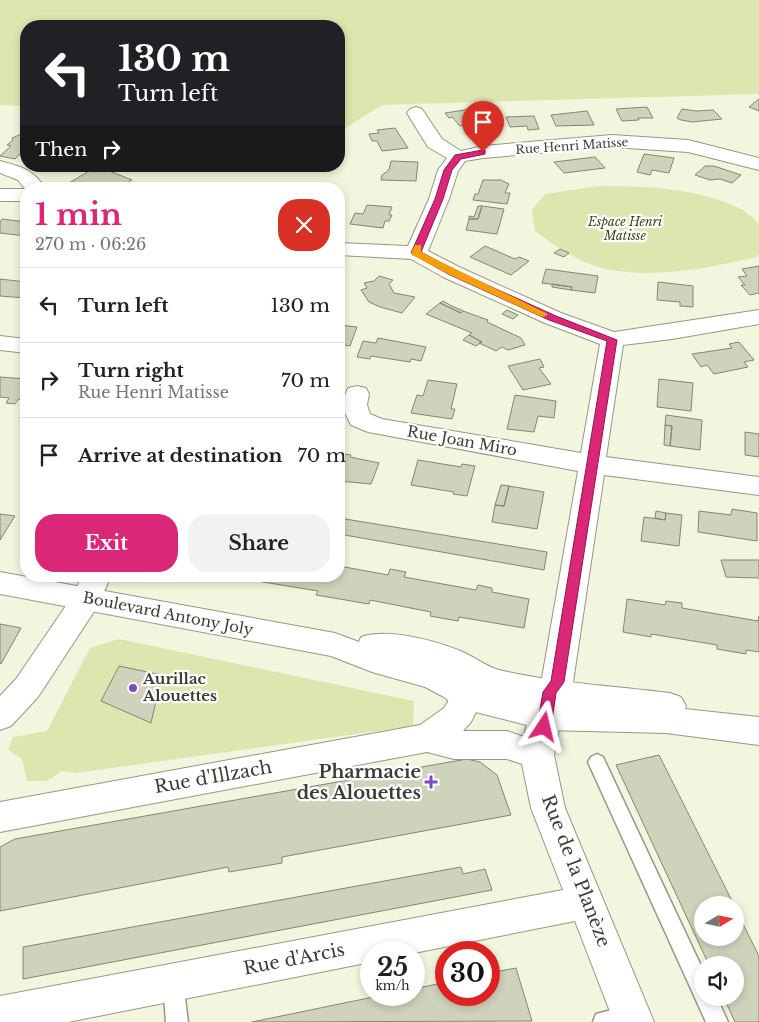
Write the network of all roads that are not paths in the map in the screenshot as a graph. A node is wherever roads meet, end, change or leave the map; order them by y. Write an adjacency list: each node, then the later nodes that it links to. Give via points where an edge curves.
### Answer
1 (416, 113): 2 (street, via 435,143)
2 (458, 157): 3 (street, Rue Henri Matisse, via 612,141 688,146); 9 (street, via 448,170)
3 (759, 164)
4 (0, 167): 5 (street, via 24,174)
5 (32, 182)
6 (0, 195): 7 (street)
7 (20, 195)
8 (345, 249): 9 (street)
9 (416, 253): 11 (street, via 553,318)
10 (759, 316): 11 (street)
11 (612, 340): 15 (street, Rue de la Planèze)
12 (0, 343): 13 (street)
13 (20, 345)
14 (357, 394): 15 (street, Rue Joan Miro, via 354,405 360,418 377,426)
15 (591, 464): 16 (street, Rue Joan Miro); 21 (street, Rue de la Planèze, via 557,682)
16 (759, 486)
17 (0, 583): 18 (street, Boulevard Antony Joly)
18 (92, 587): 19 (street, Boulevard Antony Joly); 22 (street, via 27,688)
19 (335, 645): 20 (street, Boulevard Antony Joly, via 372,660 434,677); 21 (street, Boulevard Antony Joly, via 375,645 421,652 448,660)
20 (467, 698): 21 (street, Boulevard Antony Joly); 25 (street, Rue d'Illzach, via 460,714)
21 (548, 704): 23 (street, Boulevard Antony Joly, via 653,702); 24 (street, Boulevard Antony Joly, via 579,719 666,720); 26 (street, Rue de la Planèze)
22 (0, 717)
23 (759, 724)
24 (759, 731)
25 (427, 738): 26 (street, Rue d'Illzach, via 454,745 507,745); 28 (street, Rue d'Illzach)
26 (537, 755): 29 (street, Rue de la Planèze, via 548,808)
27 (597, 762): 30 (lane)
28 (0, 816)
29 (587, 902): 31 (street, Rue d'Arcis); 34 (street, Rue de la Planèze)
30 (694, 973)
31 (173, 983): 33 (street, Rue d'Arcis); 35 (lane)
32 (710, 1006): 36 (lane)
33 (0, 1016)
34 (623, 1020)
35 (177, 1022)
36 (717, 1022)

